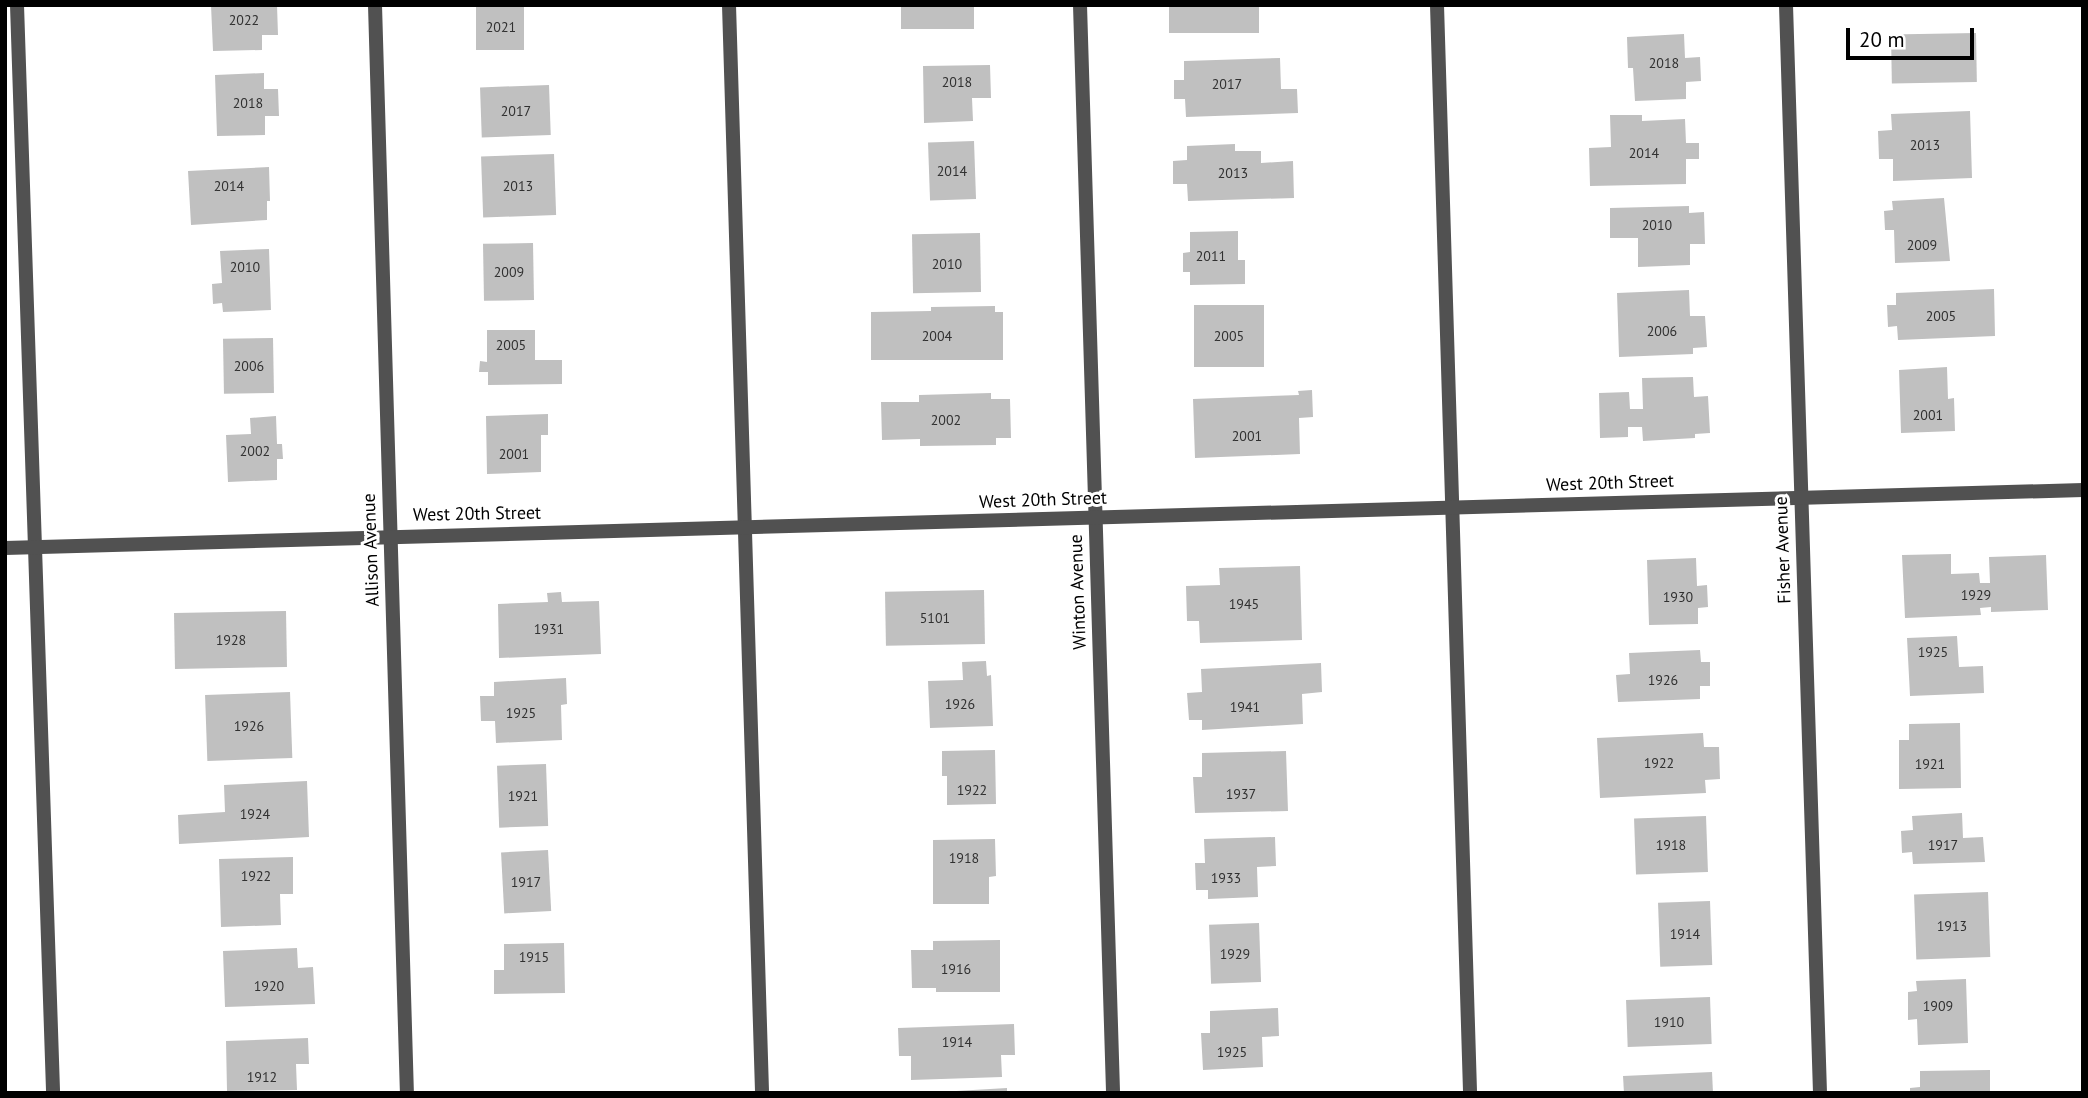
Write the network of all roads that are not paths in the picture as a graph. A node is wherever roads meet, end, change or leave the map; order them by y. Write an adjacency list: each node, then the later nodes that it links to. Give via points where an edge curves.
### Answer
1 (17, 5): 13 (street)
2 (375, 5): 12 (street, Allison Avenue)
3 (729, 5): 11 (street)
4 (1080, 5): 10 (street, Winton Avenue)
5 (1437, 5): 9 (street)
6 (1786, 5): 8 (street, Fisher Avenue)
7 (2083, 490): 8 (street, West 20th Street)
8 (1800, 498): 9 (street, West 20th Street); 20 (street, Fisher Avenue)
9 (1452, 507): 10 (street, West 20th Street); 19 (street)
10 (1095, 517): 11 (street, West 20th Street); 18 (street, Winton Avenue)
11 (745, 527): 12 (street, West 20th Street); 17 (street)
12 (390, 536): 13 (street, West 20th Street); 16 (street, Allison Avenue)
13 (34, 547): 14 (street, West 20th Street); 15 (street)
14 (5, 548)
15 (53, 1093)
16 (407, 1093)
17 (762, 1093)
18 (1113, 1093)
19 (1469, 1093)
20 (1820, 1093)

